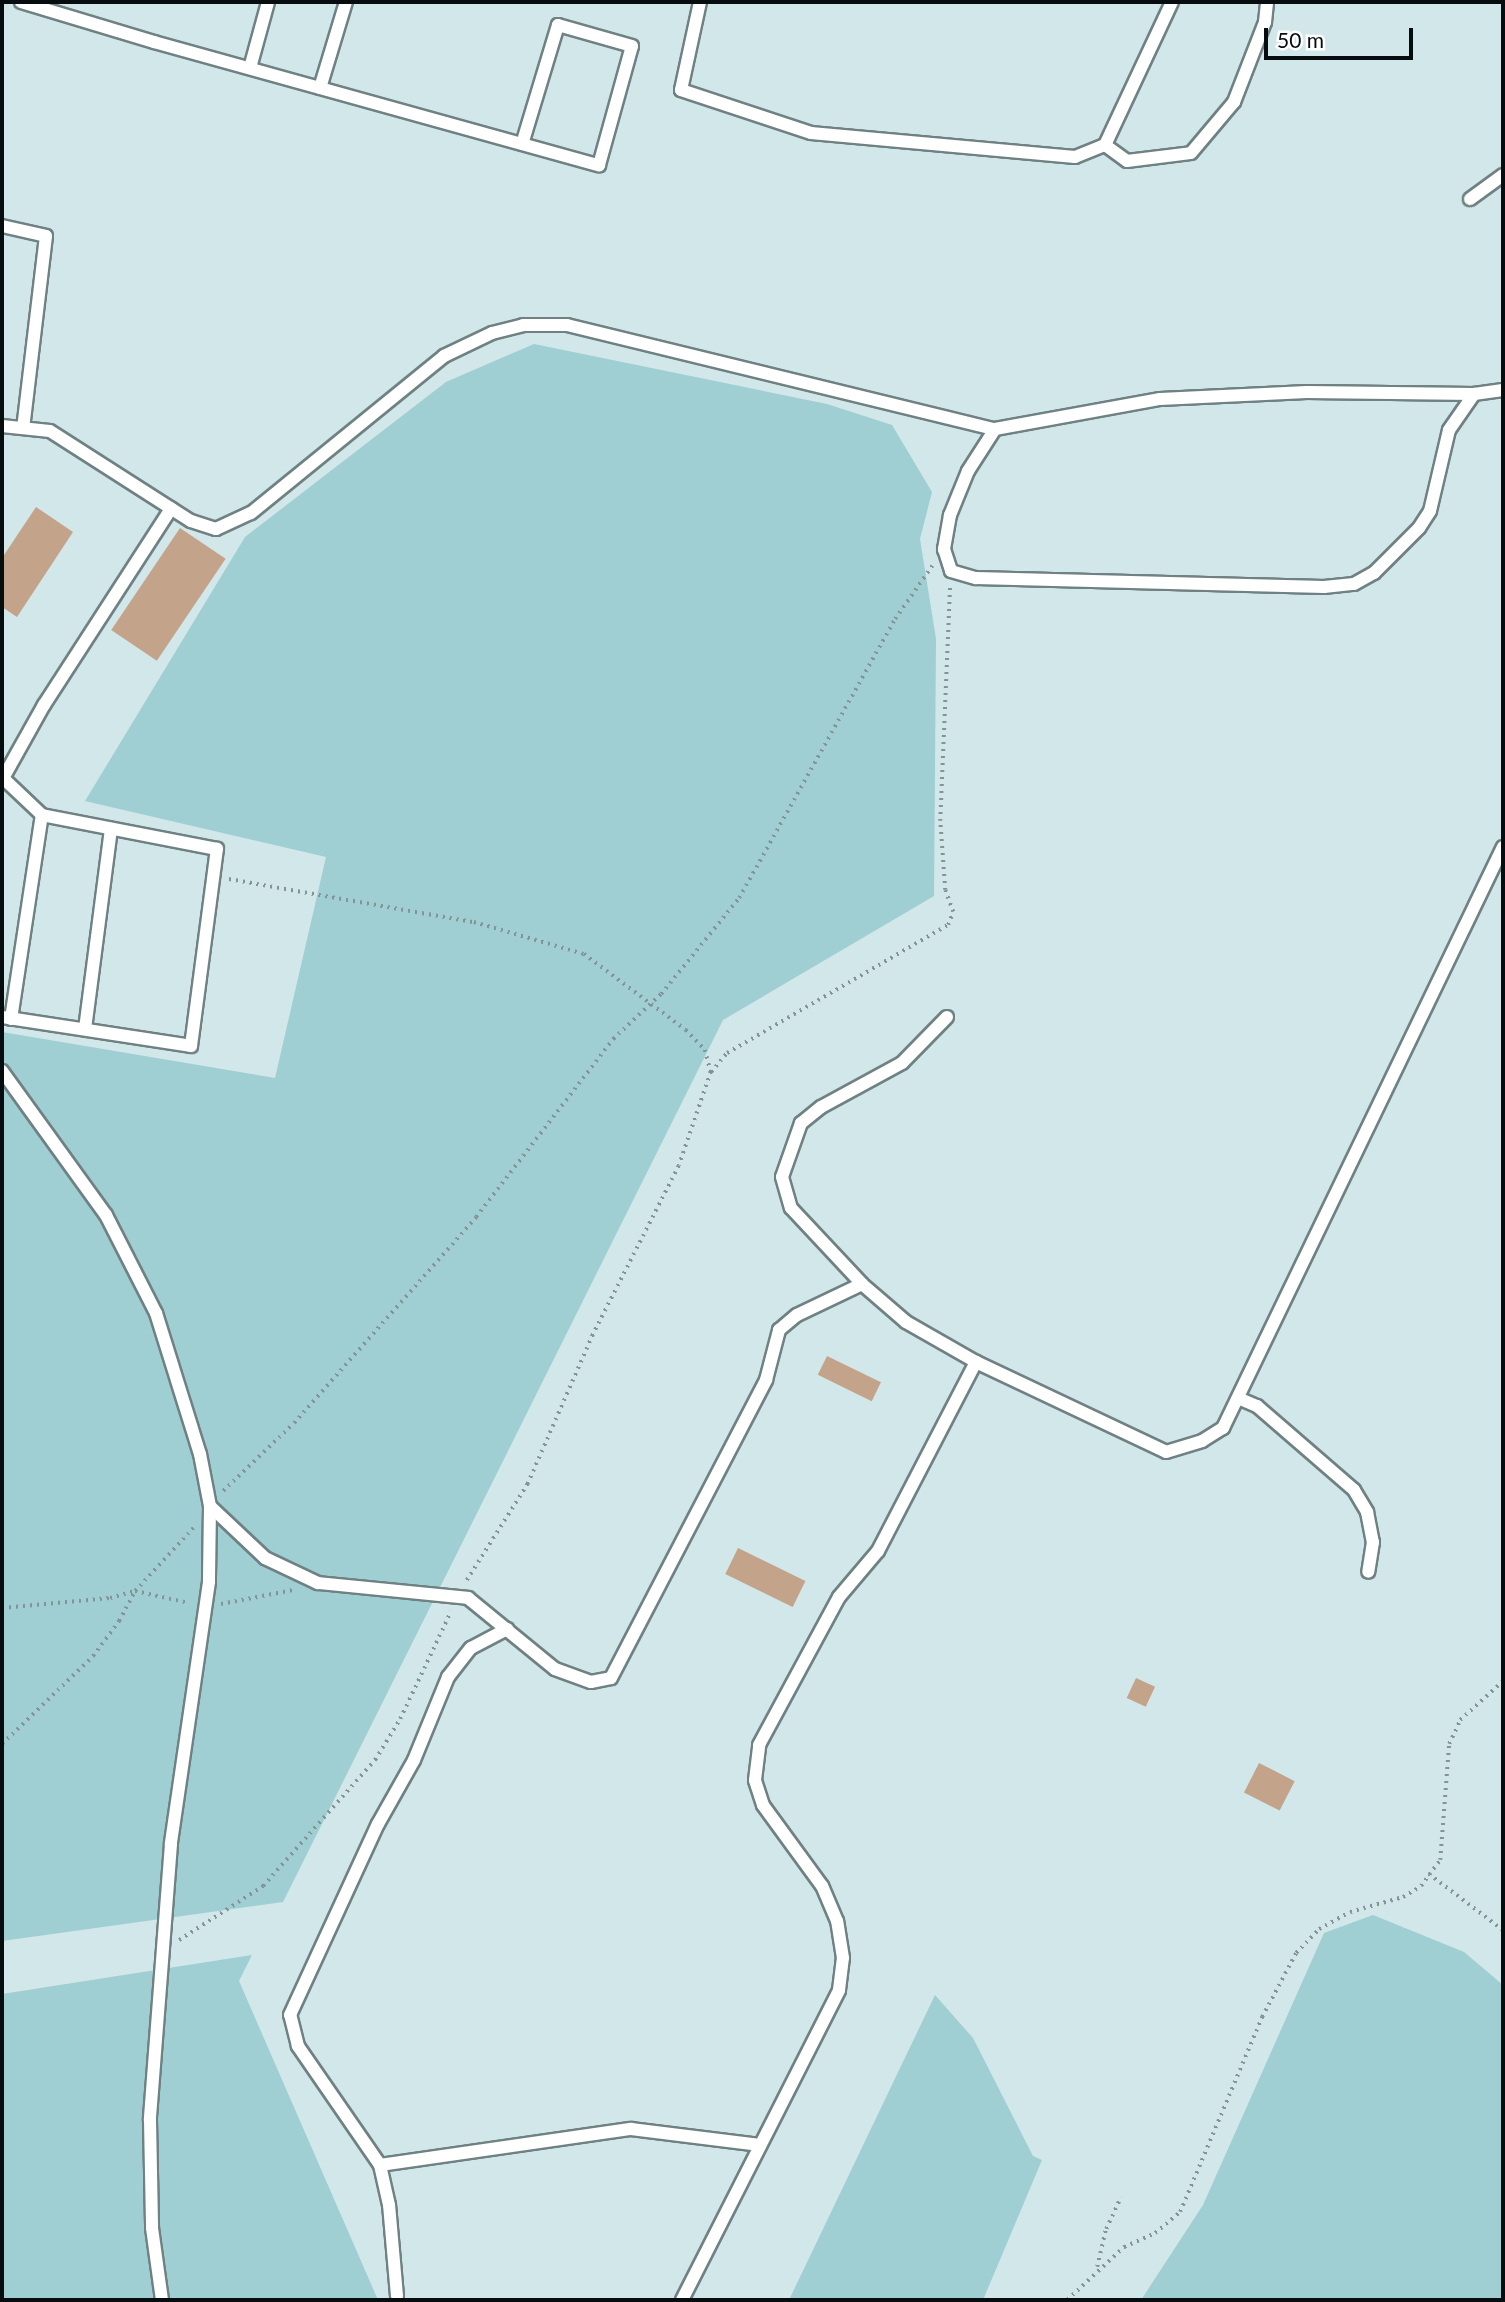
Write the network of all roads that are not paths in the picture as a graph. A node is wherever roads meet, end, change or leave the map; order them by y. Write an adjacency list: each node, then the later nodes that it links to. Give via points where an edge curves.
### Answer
1 (21, 2): 7 (lane)
2 (268, 2): 7 (lane)
3 (346, 2): 8 (lane)
4 (700, 2): 10 (lane, via 681,90 811,132 1075,157)
5 (1172, 2): 10 (lane)
6 (1267, 2): 10 (lane, via 1265,22 1234,102 1191,153 1127,161)
7 (250, 68): 8 (lane)
8 (320, 88): 9 (lane)
9 (522, 144): 9 (lane, via 599,165 632,46 558,25)
10 (1105, 145)
11 (1503, 175): 12 (lane)
12 (1470, 199)
13 (2, 226): 17 (lane, via 47,236)
14 (1503, 390): 15 (lane)
15 (1474, 394): 18 (lane, via 1307,391 1160,399); 18 (lane, via 1449,430 1430,511 1374,573 1354,584 1310,587 976,578 951,571 944,549 955,504)
16 (2, 426): 17 (lane)
17 (23, 428): 19 (lane, via 50,430)
18 (995, 429): 19 (lane, via 567,325 523,325 492,333 444,356 251,513 216,529)
19 (171, 509): 20 (lane, via 44,705)
20 (2, 779): 21 (lane)
21 (42, 815): 22 (lane); 25 (lane)
22 (111, 829): 26 (lane); 26 (lane, via 217,849 214,876 191,1046)
23 (1503, 847): 30 (lane)
24 (947, 1017): 28 (lane, via 902,1063 821,1107 802,1123 790,1144 782,1177 791,1208)
25 (6, 1018): 26 (lane)
26 (85, 1029)
27 (2, 1071): 31 (lane, via 106,1215 156,1313 200,1454)
28 (862, 1284): 29 (lane, via 906,1322); 33 (lane, via 797,1315 779,1330 766,1380 611,1678 591,1682 555,1669)
29 (976, 1362): 30 (lane, via 1166,1452 1202,1441 1223,1428); 34 (lane, via 878,1552 839,1597 759,1745 755,1780 763,1805 822,1886 837,1921 843,1958 839,1990)
30 (1238, 1398): 32 (lane, via 1257,1406 1354,1490 1367,1512 1373,1542)
31 (210, 1506): 33 (lane, via 265,1558 318,1583 468,1598); 37 (lane, via 205,1605 171,1844 150,2120 152,2228)
32 (1368, 1572)
33 (507, 1629): 35 (lane, via 471,1648 448,1676 414,1760 290,2015 298,2046)
34 (760, 2145): 35 (lane, via 631,2129); 38 (lane)
35 (380, 2165): 36 (lane, via 389,2205)
36 (397, 2296)
37 (162, 2300)
38 (682, 2300)

